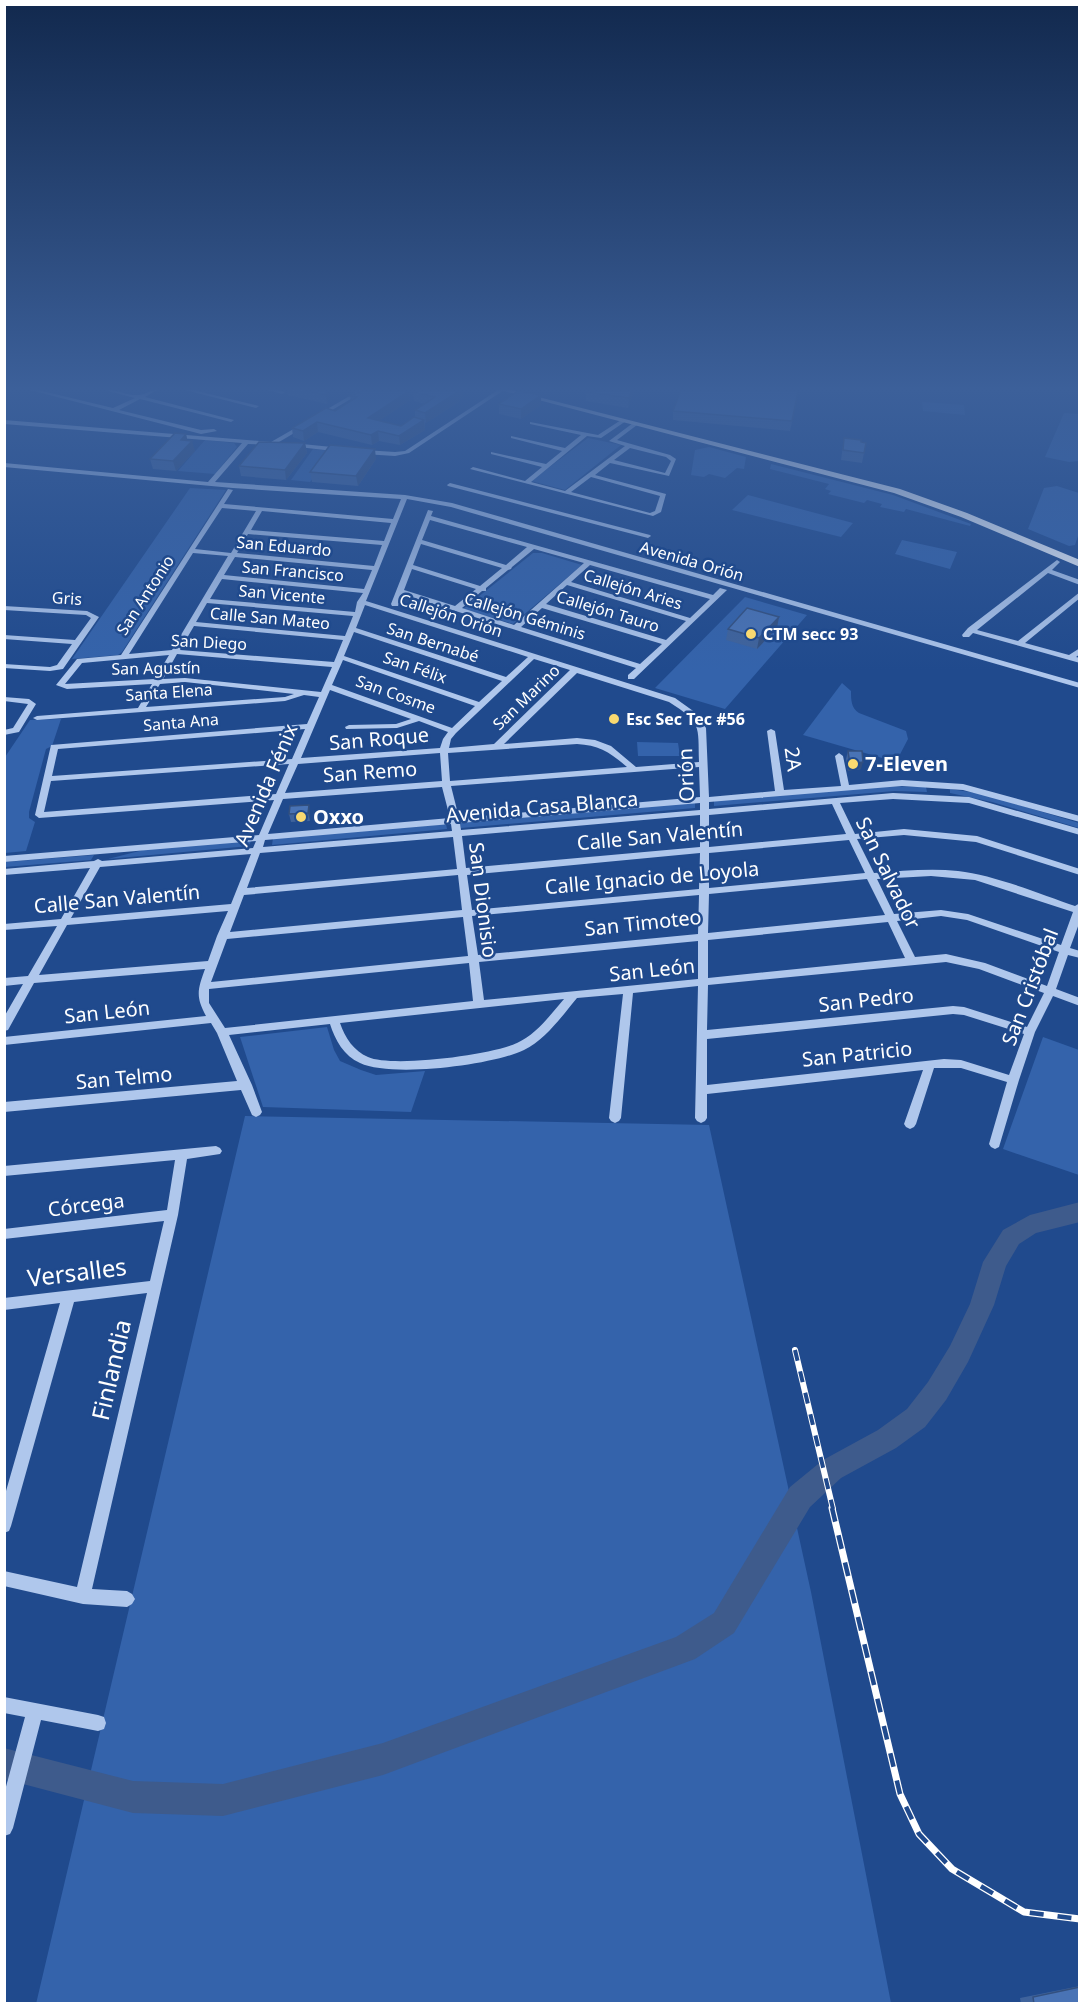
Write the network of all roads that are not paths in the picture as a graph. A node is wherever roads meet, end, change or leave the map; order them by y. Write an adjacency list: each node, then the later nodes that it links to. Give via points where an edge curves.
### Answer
1 (207, 484): 2 (street, Avenida Orión)
2 (210, 484): 13 (street, Avenida Orión)
3 (532, 484): 9 (street)
4 (578, 484): 11 (street)
5 (622, 484): 11 (street, via 664,495 658,512 651,515)
6 (863, 484): 35 (main road, via 924,500)
7 (890, 484): 32 (main road, via 974,510)
8 (450, 485): 15 (street)
9 (545, 488): 11 (street); 12 (street)
10 (231, 490): 16 (street, San Antonio)
11 (567, 492)
12 (537, 493)
13 (405, 497): 20 (street, Avenida Fénix); 24 (street, Avenida Orión, via 452,505)
14 (530, 498): 15 (street)
15 (523, 504): 22 (street)
16 (220, 506): 18 (street); 28 (street, San Antonio)
17 (431, 508): 19 (street)
18 (260, 509): 20 (street); 21 (street)
19 (428, 516): 23 (street); 27 (street)
20 (396, 521): 25 (street, Avenida Fénix)
21 (246, 532): 25 (street); 30 (street)
22 (648, 536)
23 (419, 541): 36 (street); 38 (street)
24 (572, 541): 26 (street, Avenida Orión); 29 (street)
25 (386, 543): 37 (street, Avenida Fénix)
26 (582, 544): 31 (street); 79 (street, Avenida Orión)
27 (533, 546): 29 (street); 38 (street)
28 (191, 551): 30 (street, San Eduardo); 67 (street, San Antonio)
29 (556, 552): 31 (street)
30 (233, 555): 37 (street, San Eduardo); 40 (street)
31 (567, 556): 33 (street)
32 (1080, 558)
33 (590, 562): 41 (street); 48 (street)
34 (1057, 562): 39 (street)
35 (1080, 564)
36 (409, 566): 43 (street); 46 (street)
37 (375, 568): 45 (street, Avenida Fénix)
38 (508, 568): 43 (street)
39 (1047, 570): 42 (street); 64 (street, via 968,633)
40 (219, 577): 45 (street, San Francisco); 49 (street)
41 (567, 583): 52 (street); 56 (street, Callejón Aries)
42 (1080, 583)
43 (483, 589): 54 (street)
44 (723, 590): 48 (street)
45 (365, 591): 50 (street, Avenida Fénix)
46 (400, 591): 51 (street); 54 (street, Callejón Géminis)
47 (1080, 594): 64 (street)
48 (715, 598): 56 (street)
49 (205, 601): 55 (street, San Vicente); 57 (street)
50 (361, 602): 55 (street, Avenida Fénix); 68 (street, Callejón Orión)
51 (395, 604)
52 (541, 605): 58 (street); 63 (street, Callejón Tauro)
53 (4, 608): 62 (street, Gris, via 95,615)
54 (456, 609): 58 (street, Callejón Géminis)
55 (357, 614): 59 (street, Avenida Fénix)
56 (690, 620): 63 (street)
57 (191, 624): 61 (street, Calle San Mateo); 66 (street)
58 (516, 627): 73 (street, Callejón Géminis)
59 (351, 629): 61 (street, Avenida Fénix); 77 (street, San Bernabé)
60 (4, 637): 62 (street)
61 (347, 638): 70 (street, Avenida Fénix)
62 (78, 642): 72 (street, via 60,667)
63 (668, 643): 73 (street)
64 (1019, 644): 69 (street)
65 (1080, 650): 69 (street)
66 (175, 652): 67 (street, San Diego); 70 (street, San Diego); 76 (street)
67 (124, 656): 80 (street, San Diego, via 80,661)
68 (532, 657): 74 (street, Orión); 77 (street, San Dionisio)
69 (1070, 658): 71 (street)
70 (338, 661): 78 (street, Avenida Fénix); 84 (street, San Félix)
71 (1080, 661)
72 (4, 666)
73 (641, 667): 75 (street)
74 (575, 670): 93 (street, San Marino); 97 (street, Orión, via 672,700 693,714 702,728)
75 (631, 677)
76 (158, 680): 80 (street, San Agustín); 81 (street, San Agustín, via 206,681); 85 (street)
77 (507, 680): 84 (street, San Dionisio)
78 (328, 686): 82 (street, Avenida Fénix); 87 (street, San Cosme)
79 (1080, 686)
80 (61, 687)
81 (302, 693): 82 (street, San Agustín); 85 (street, Santa Elena, via 285,699)
82 (323, 695): 88 (street, Avenida Fénix)
83 (4, 699): 92 (street, via 32,704 16,730)
84 (481, 705): 90 (street, San Dionisio)
85 (141, 709): 86 (street, Santa Elena)
86 (37, 718)
87 (418, 719): 89 (street, via 397,726); 90 (street, San Cosme)
88 (310, 726): 96 (street, Avenida Fénix); 99 (street, Santa Ana, via 54,747)
89 (349, 727)
90 (453, 730): 94 (street, San Dionisio)
91 (771, 731): 103 (street, 2A)
92 (4, 733)
93 (498, 746): 94 (street, San Roque); 98 (street, San Roque, via 595,741)
94 (444, 750): 96 (street, San Roque); 100 (street, San Dionisio)
95 (839, 756): 102 (street)
96 (294, 763): 99 (street, San Roque); 104 (street, Avenida Fénix)
97 (704, 764): 98 (street, San Remo); 106 (street, Orión)
98 (633, 768): 100 (street, San Remo)
99 (47, 780): 104 (street, San Remo, via 39,815)
100 (446, 784): 104 (street, San Remo); 109 (street, San Dionisio)
101 (934, 784): 102 (street, Avenida Casa Blanca); 105 (street); 110 (street, Avenida Casa Blanca, via 975,789)
102 (845, 786): 103 (street, Avenida Casa Blanca)
103 (780, 792): 106 (street, Avenida Casa Blanca)
104 (279, 797): 113 (street, Avenida Fénix)
105 (935, 797): 107 (street, Avenida Casa Blanca); 111 (street, Avenida Casa Blanca, via 984,804)
106 (704, 798): 108 (street, Orión); 109 (street, Avenida Casa Blanca)
107 (834, 801): 108 (street, Avenida Casa Blanca); 114 (street, San Salvador)
108 (705, 811): 112 (street, Avenida Casa Blanca); 115 (street, Orión)
109 (455, 819): 112 (street, San Dionisio); 113 (street, Avenida Casa Blanca)
110 (1080, 819)
111 (1080, 832)
112 (457, 833): 117 (street, Avenida Casa Blanca); 121 (street, San Dionisio)
113 (262, 837): 116 (street, Avenida Casa Blanca); 117 (street, Avenida Fénix)
114 (851, 838): 115 (street, Calle San Valentín); 122 (street, Calle San Valentín, via 904,832 945,834 977,839); 123 (street, San Salvador)
115 (703, 849): 121 (street, Calle San Valentín); 124 (street, Orión)
116 (107, 850): 118 (street, Avenida Casa Blanca); 119 (street)
117 (258, 850): 119 (street, Avenida Casa Blanca); 125 (street, Avenida Fénix)
118 (4, 859)
119 (96, 865): 120 (street, Avenida Casa Blanca); 130 (street)
120 (4, 872)
121 (460, 872): 125 (street, Calle San Valentín); 128 (street, San Dionisio)
122 (1080, 872)
123 (870, 876): 124 (street, Calle Ignacio de Loyola); 127 (street, Calle Ignacio de Loyola, via 957,874); 129 (street, San Salvador)
124 (702, 891): 128 (street, Calle Ignacio de Loyola); 132 (street, Orión)
125 (240, 892): 126 (street, Avenida Fénix)
126 (234, 907): 130 (street, Calle San Valentín); 133 (street, Avenida Fénix)
127 (1079, 909): 134 (street, San Cristóbal)
128 (466, 913): 133 (street, Calle Ignacio de Loyola); 136 (street, San Dionisio)
129 (889, 918): 132 (street, San Timoteo); 134 (street, San Timoteo, via 956,914); 137 (street, San Salvador)
130 (63, 922): 131 (street, Calle San Valentín); 139 (street)
131 (4, 927)
132 (702, 935): 136 (street, San Timoteo); 141 (street, Orión)
133 (222, 936): 138 (street, Avenida Fénix)
134 (1065, 950): 135 (street, San Timoteo); 144 (street, San Cristóbal)
135 (1080, 955)
136 (472, 958): 142 (street, San Timoteo); 147 (street, San Dionisio)
137 (911, 960): 141 (street, San León); 144 (street, San León, via 961,960)
138 (210, 965): 139 (street); 142 (street, Avenida Fénix)
139 (30, 980): 140 (street); 150 (street)
140 (4, 982)
141 (704, 982): 143 (street, San León); 153 (street, Orión)
142 (204, 986): 148 (street, Avenida Fénix, via 204,1003)
143 (628, 991): 145 (street, San León); 161 (street)
144 (1050, 991): 146 (street, San León); 152 (street, San Cristóbal)
145 (573, 996): 147 (street, San León); 149 (street, via 534,1038 521,1046 506,1052 423,1064 371,1063 340,1040)
146 (1080, 1002)
147 (479, 1004): 149 (street, San León)
148 (212, 1019): 151 (street, Avenida Fénix); 154 (street, San León)
149 (334, 1021): 151 (street, San León)
150 (4, 1027)
151 (222, 1032): 157 (street, Avenida Fénix)
152 (1030, 1032): 153 (street, San Pedro, via 953,1010); 156 (street, San Cristóbal)
153 (703, 1035): 158 (street, Orión)
154 (4, 1041)
155 (930, 1064): 156 (street, San Patricio, via 961,1064); 158 (street, San Patricio); 163 (street)
156 (1013, 1080): 164 (street, San Cristóbal)
157 (246, 1085): 159 (street, San Telmo); 160 (street, Avenida Fénix)
158 (703, 1090): 162 (street, Orión)
159 (4, 1107)
160 (256, 1113)
161 (615, 1118)
162 (701, 1118)
163 (910, 1125)
164 (995, 1144)
165 (216, 1151): 166 (street)
166 (182, 1154): 167 (street); 168 (street, Finlandia)
167 (4, 1171)
168 (172, 1215): 169 (street, Córcega); 170 (street, Finlandia)
169 (4, 1234)
170 (155, 1286): 171 (street, Versalles); 175 (street, Finlandia)
171 (69, 1296): 172 (street, Versalles); 173 (street)
172 (4, 1304)
173 (4, 1526)
174 (4, 1578): 175 (street)
175 (83, 1596): 176 (street)
176 (127, 1599)
177 (4, 1705): 178 (street)
178 (35, 1711): 179 (street); 180 (street)
179 (98, 1723)
180 (11, 1797): 181 (street)
181 (4, 1828)

